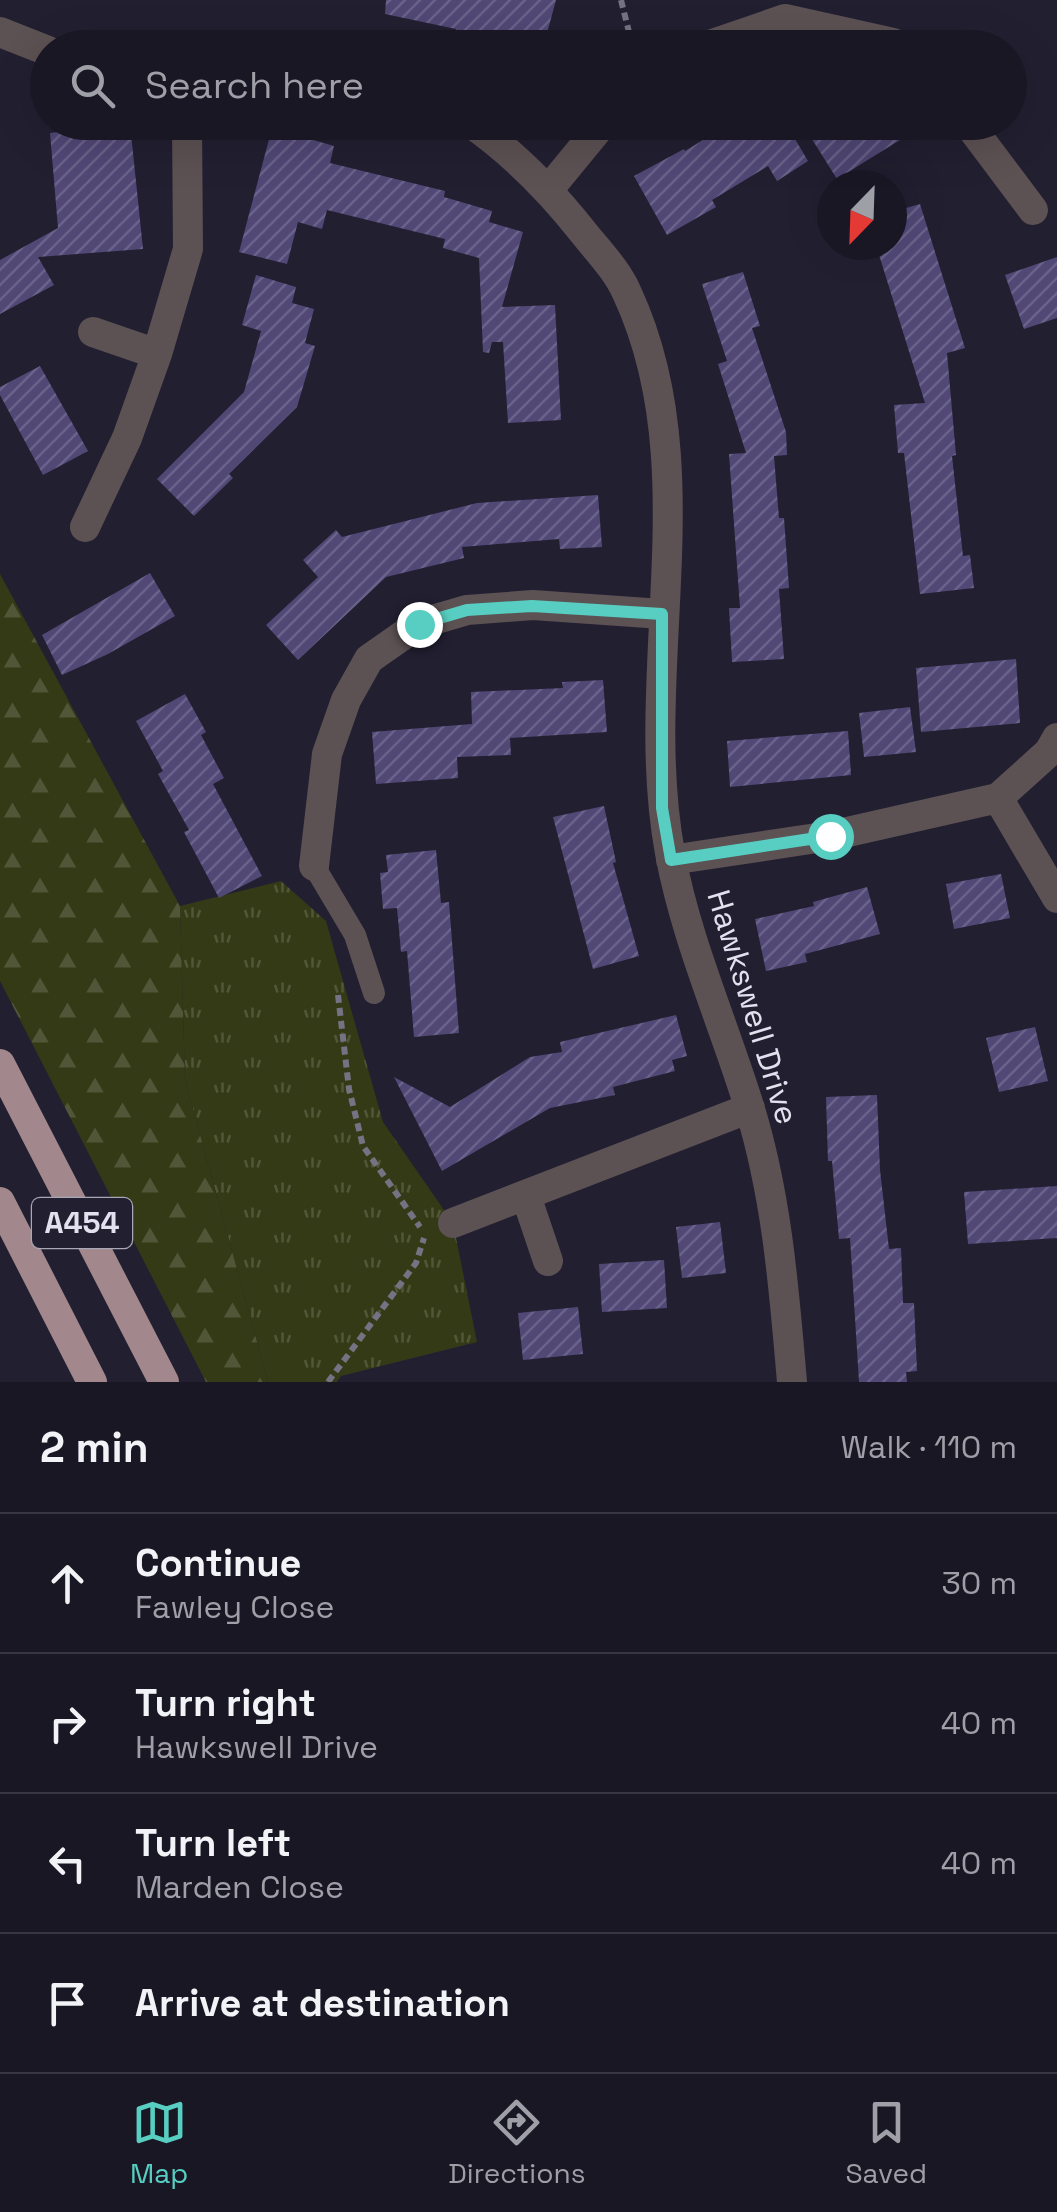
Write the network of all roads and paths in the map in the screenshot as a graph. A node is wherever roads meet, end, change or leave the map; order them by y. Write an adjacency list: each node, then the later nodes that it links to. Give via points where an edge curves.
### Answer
1 (622, 0): 2 (path)
2 (629, 30)
3 (753, 30): 4 (street, via 785,19)
4 (834, 30)
5 (0, 32): 6 (street)
6 (30, 43)
7 (187, 140): 14 (street, via 188,249)
8 (492, 140): 11 (street, Hawkswell Drive)
9 (589, 140): 11 (street)
10 (980, 140): 12 (street)
11 (549, 189): 16 (street, Hawkswell Drive, via 616,273 660,387 668,488)
12 (1033, 210)
13 (94, 332): 14 (street)
14 (157, 354): 15 (street)
15 (85, 527)
16 (662, 614): 19 (street, Hawkswell Drive, via 662,808); 20 (street, via 532,606 467,610 419,624 370,659 327,754)
17 (1057, 738): 18 (street)
18 (998, 798): 19 (street, via 830,836); 21 (street)
19 (671, 860): 25 (street, Hawkswell Drive)
20 (314, 866): 23 (lane, via 355,935)
21 (1057, 898)
22 (336, 988): 32 (path, via 363,1146 425,1236 416,1263)
23 (374, 993)
24 (0, 1064): 31 (highway, A454)
25 (750, 1108): 26 (street); 33 (street, Hawkswell Drive, via 774,1209)
26 (526, 1196): 28 (street); 29 (street)
27 (0, 1202): 30 (highway, A454)
28 (453, 1223)
29 (548, 1261)
30 (92, 1382)
31 (164, 1382)
32 (328, 1382)
33 (792, 1382)

